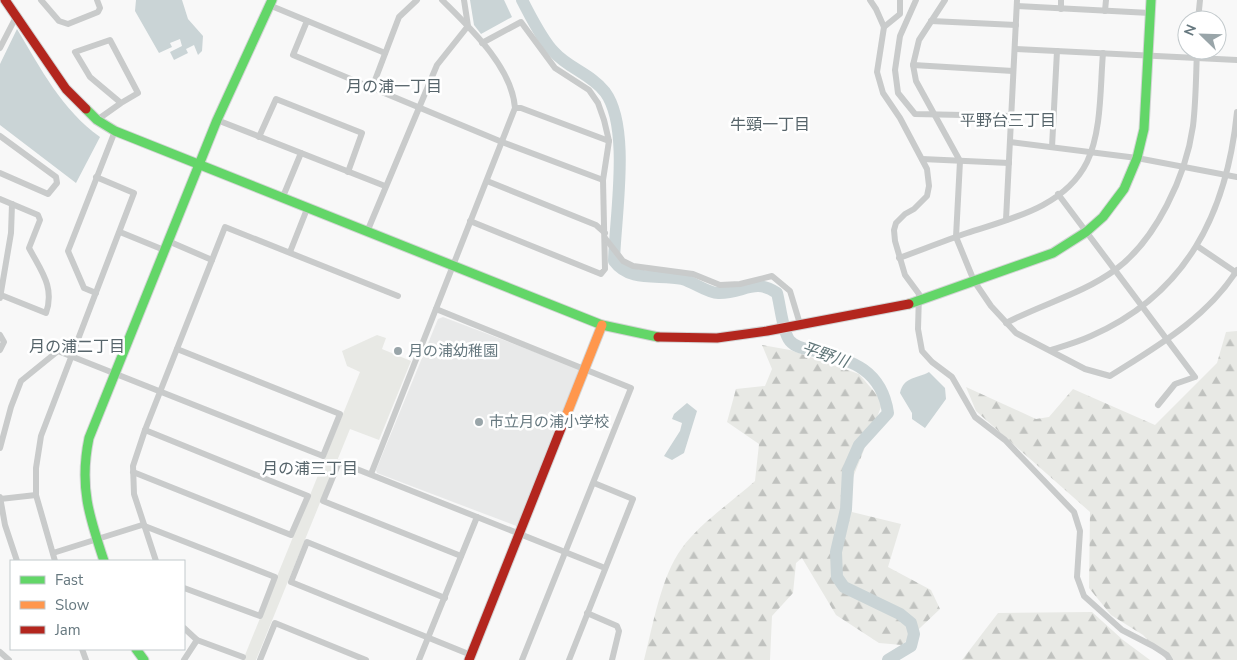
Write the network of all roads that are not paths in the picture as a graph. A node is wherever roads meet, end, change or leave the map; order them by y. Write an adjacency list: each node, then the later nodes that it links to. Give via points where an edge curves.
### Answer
1 (5, 0): 19 (street)
2 (41, 0): 3 (street, via 59,22 68,24 98,12)
3 (97, 0)
4 (417, 0): 29 (street, via 399,17)
5 (442, 0): 23 (street)
6 (464, 0): 23 (street)
7 (870, 0): 24 (street)
8 (900, 0): 24 (street, via 900,14)
9 (916, 0): 41 (street, via 896,53 898,93 915,114)
10 (944, 0): 21 (street)
11 (1062, 0): 16 (street)
12 (1106, 0): 17 (street)
13 (1151, 0): 18 (street)
14 (271, 3): 20 (street); 44 (street)
15 (1017, 3): 16 (street); 22 (street)
16 (1061, 9): 17 (street)
17 (1106, 11): 18 (street)
18 (1150, 13): 31 (street)
19 (17, 15): 26 (street); 43 (street, via 66,89)
20 (307, 21): 29 (street); 36 (street, via 293,55)
21 (931, 21): 22 (street); 34 (street, via 919,40)
22 (1016, 25): 27 (street)
23 (468, 26): 25 (street); 38 (street, via 436,65)
24 (884, 27): 55 (street, via 876,72 883,93)
25 (482, 43): 39 (street, via 508,78); 48 (street, via 521,22 555,68 589,90 598,103)
26 (0, 48)
27 (1015, 49): 28 (street); 35 (street)
28 (1058, 51): 30 (street); 51 (street)
29 (385, 53): 36 (street)
30 (1103, 53): 31 (street); 52 (street, via 1096,130)
31 (1148, 56): 32 (street); 54 (street, via 1144,129)
32 (1177, 57)
33 (1196, 60): 59 (street, via 1193,126)
34 (913, 65): 35 (street); 41 (street, via 916,81)
35 (1014, 71): 42 (street)
36 (372, 88): 38 (street)
37 (121, 102): 37 (street, via 138,92 110,40 75,52 90,77); 43 (street)
38 (417, 107): 49 (street); 67 (street)
39 (515, 108): 48 (street); 49 (street)
40 (1237, 112): 62 (street)
41 (935, 113): 42 (street); 56 (street)
42 (1011, 116): 50 (street)
43 (97, 120): 45 (street)
44 (217, 120): 47 (street); 58 (street)
45 (115, 131): 58 (street); 63 (street)
46 (0, 136): 61 (street, via 56,177 56,183 48,194)
47 (259, 137): 53 (street); 60 (street, via 276,99 284,102 362,133)
48 (609, 141): 65 (street)
49 (502, 142): 65 (street); 66 (street)
50 (1010, 142): 51 (street); 57 (street)
51 (1052, 147): 52 (street)
52 (1090, 152): 54 (street); 68 (street, via 1079,174)
53 (301, 153): 60 (street); 70 (street)
54 (1137, 158): 59 (street); 77 (street, via 1124,189 1103,217)
55 (922, 159): 56 (street); 83 (street, via 929,186 922,202 896,223 895,241)
56 (960, 160): 57 (street); 79 (street)
57 (1009, 163): 73 (street)
58 (198, 166): 70 (street); 80 (street)
59 (1183, 167): 62 (street); 86 (street, via 1167,207 1142,244)
60 (348, 172): 67 (street)
61 (0, 173)
62 (1227, 175): 64 (street); 81 (street, via 1215,213)
63 (96, 177): 75 (street, via 134,193); 89 (street, via 68,251 84,288)
64 (1237, 177)
65 (603, 180): 78 (street)
66 (487, 181): 74 (street); 78 (street, via 596,225)
67 (385, 186): 76 (street)
68 (1058, 194): 73 (street, via 1041,206); 77 (street)
69 (0, 199): 71 (street)
70 (282, 199): 72 (street)
71 (12, 204): 91 (street); 91 (street, via 38,215 40,220 29,248 45,278 50,302 46,313)
72 (307, 209): 76 (street); 82 (street)
73 (1006, 220): 79 (street)
74 (470, 221): 78 (street, via 601,274 605,269); 85 (street)
75 (120, 232): 80 (street); 89 (street)
76 (367, 232): 85 (street)
77 (1086, 232): 86 (street); 88 (street, via 1053,254)
78 (605, 236): 96 (street, via 624,261 633,266 693,274 720,285 772,276 790,291)
79 (956, 237): 83 (street); 88 (street)
80 (166, 246): 84 (street); 105 (street)
81 (1197, 246): 87 (street); 93 (street, via 1172,278)
82 (290, 252): 84 (street, via 225,227); 90 (street)
83 (899, 258): 92 (street, via 905,275 919,294)
84 (212, 260): 100 (street)
85 (452, 266): 94 (street); 97 (street)
86 (1116, 270): 93 (street); 95 (street, via 1066,298)
87 (1237, 272): 99 (street, via 1203,310)
88 (974, 281): 92 (street); 95 (street)
89 (96, 293): 103 (street)
90 (398, 296)
91 (1, 297)
92 (918, 301): 96 (street); 144 (street, via 919,338 926,356 952,377 975,417 1006,440 1076,516 1080,531 1077,576 1084,596 1122,630 1153,646)
93 (1142, 307): 99 (street); 102 (street, via 1091,336)
94 (436, 309): 104 (street); 111 (street)
95 (1006, 323): 102 (street, via 1028,340)
96 (800, 324): 97 (street, via 718,338 666,339)
97 (602, 325): 104 (street)
98 (0, 335): 101 (street, via 4,342)
99 (1168, 339): 102 (street, via 1110,376 1085,369); 107 (street, via 1195,377 1176,384)
100 (177, 349): 106 (street); 106 (street, via 340,414 323,456)
101 (0, 350)
102 (1051, 350)
103 (70, 355): 105 (street); 109 (street, via 58,351 21,381); 113 (street, via 41,436)
104 (586, 369): 112 (street, via 631,388); 117 (street)
105 (115, 372): 106 (street); 118 (street, via 82,464 84,501)
106 (160, 391): 108 (street)
107 (1158, 405)
108 (145, 430): 110 (street); 110 (street, via 308,496 291,535)
109 (0, 448)
110 (133, 472): 116 (street, via 134,494)
111 (371, 474): 115 (street); 121 (street, via 339,462 323,501)
112 (594, 483): 119 (street); 126 (street, via 632,499)
113 (36, 494): 114 (street); 120 (street)
114 (0, 498): 122 (street)
115 (477, 516): 117 (street); 121 (street)
116 (142, 525): 118 (street); 125 (street); 127 (street, via 275,577 260,616)
117 (521, 534): 119 (street); 135 (street)
118 (97, 540): 120 (street); 124 (street)
119 (566, 552): 126 (street); 141 (street)
120 (53, 553): 123 (street)
121 (461, 556): 128 (street)
122 (17, 560)
123 (55, 560)
124 (104, 560)
125 (156, 560)
126 (605, 568): 129 (street)
127 (185, 588)
128 (445, 598): 131 (street); 131 (street, via 307,542 291,582)
129 (587, 613): 142 (street); 143 (street, via 617,626 620,631)
130 (185, 629): 132 (street)
131 (429, 638): 135 (street); 140 (street)
132 (197, 640): 134 (street); 137 (street)
133 (0, 652): 136 (street)
134 (242, 657)
135 (470, 658)
136 (9, 660)
137 (184, 660)
138 (260, 660): 139 (street, via 275,623)
139 (366, 660)
140 (419, 660)
141 (522, 660)
142 (569, 660)
143 (612, 660)
144 (1170, 660)

